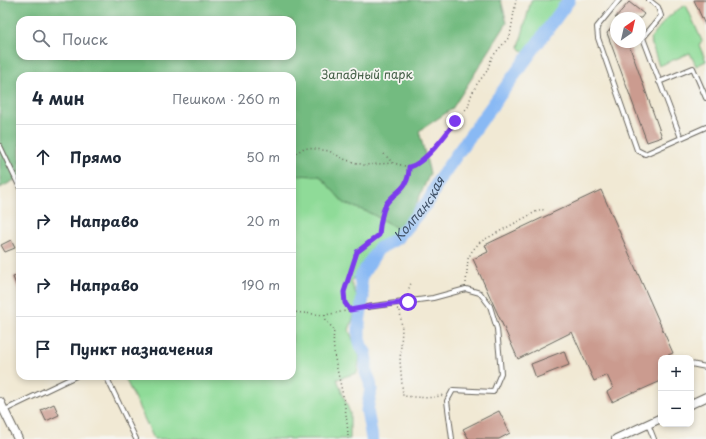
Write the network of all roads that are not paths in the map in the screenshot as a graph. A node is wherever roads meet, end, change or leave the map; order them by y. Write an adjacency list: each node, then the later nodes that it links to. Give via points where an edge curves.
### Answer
1 (619, 0): 6 (lane, via 598,27 598,38 637,150 645,154)
2 (649, 0): 3 (lane, via 658,7 661,16 643,38)
3 (659, 82): 4 (lane, via 693,68); 6 (lane)
4 (706, 98)
5 (706, 127): 6 (lane)
6 (681, 138)
7 (0, 146): 8 (lane)
8 (16, 180)
9 (367, 307): 22 (lane, via 434,298 466,289 480,293 490,306 497,329 501,374 493,392 453,390 447,402)
10 (694, 365): 11 (lane)
11 (706, 367)
12 (68, 380): 17 (lane)
13 (108, 380): 21 (lane)
14 (706, 397): 16 (street)
15 (0, 402): 17 (street)
16 (694, 403)
17 (4, 411): 20 (street)
18 (658, 419): 19 (street)
19 (648, 424): 23 (street); 24 (lane)
20 (18, 439)
21 (136, 439)
22 (452, 439)
23 (616, 439)
24 (654, 439)

